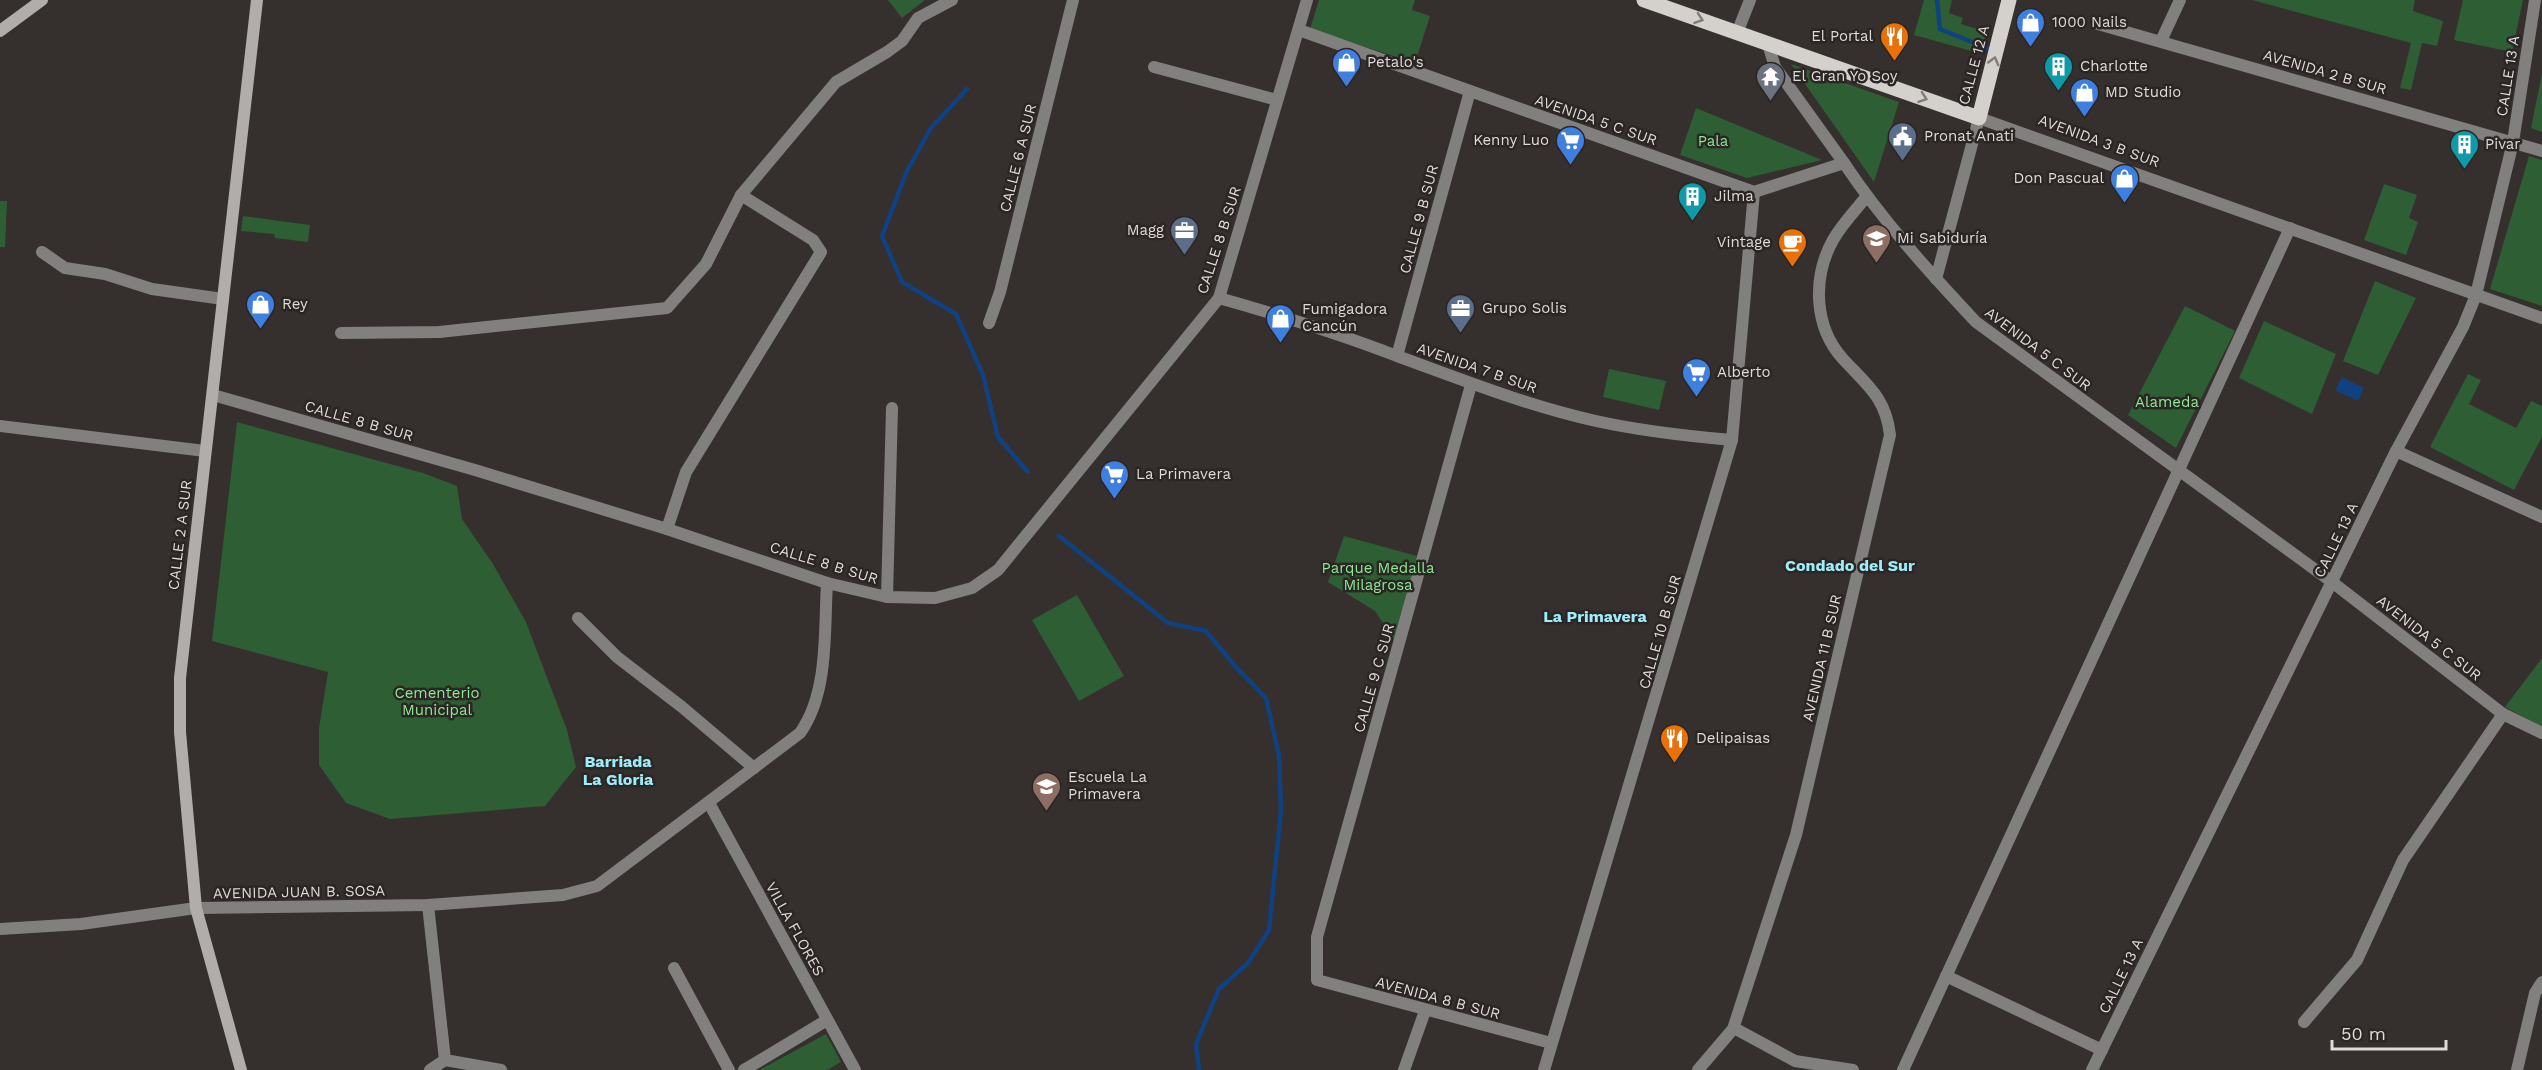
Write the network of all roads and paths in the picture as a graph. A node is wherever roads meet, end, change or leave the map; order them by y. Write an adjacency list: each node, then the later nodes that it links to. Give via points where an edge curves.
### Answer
1 (42, 0): 13 (main road)
2 (257, 0): 34 (main road, CALLE 2 A SUR)
3 (952, 0): 27 (street, via 918,18 902,41 837,82)
4 (1073, 0): 36 (street, CALLE 6 A SUR)
5 (1307, 0): 12 (street, CALLE 8 B SUR)
6 (1644, 0): 14 (main road, AVENIDA 3 B SUR, one-way to 14)
7 (1750, 0): 14 (street)
8 (2010, 0): 18 (main road, CALLE 12 A, one-way to 8)
9 (2180, 0): 15 (street)
10 (2535, 0): 23 (street, CALLE 13 A)
11 (2098, 24): 15 (street, AVENIDA 2 B SUR)
12 (1299, 30): 19 (street, AVENIDA 5 C SUR); 20 (street, CALLE 8 B SUR)
13 (0, 31)
14 (1737, 33): 16 (main road, AVENIDA 3 B SUR)
15 (2162, 41): 23 (street, AVENIDA 2 B SUR)
16 (1768, 44): 21 (main road, AVENIDA 3 B SUR, one-way to 21); 25 (street, AVENIDA 5 C SUR, via 1775,67)
17 (1154, 67): 20 (street)
18 (1986, 90): 21 (main road, via 1969,103); 22 (main road, CALLE 12 A)
19 (1470, 91): 26 (street, AVENIDA 5 C SUR); 38 (street, CALLE 9 B SUR)
20 (1277, 100): 33 (street, CALLE 8 B SUR)
21 (1948, 107): 22 (main road, AVENIDA 3 B SUR)
22 (1979, 118): 29 (street, AVENIDA 3 B SUR); 31 (street, CALLE 12 A)
23 (2512, 142): 24 (street, AVENIDA 2 B SUR); 32 (street, CALLE 13 A)
24 (2542, 151)
25 (1844, 163): 26 (street); 28 (street, AVENIDA 5 C SUR)
26 (1755, 192): 43 (street, CALLE 10 B SUR)
27 (741, 195): 37 (street, via 706,264 667,308 439,332); 48 (street, via 813,240 821,252 686,472)
28 (1866, 197): 31 (street, AVENIDA 5 C SUR); 67 (street, AVENIDA 11 B SUR, via 1840,228 1826,256 1819,291 1820,311 1834,348 1888,414 1890,435 1796,835)
29 (2290, 228): 32 (street, AVENIDA 3 B SUR); 46 (street)
30 (42, 252): 34 (street, via 65,268 105,274 152,289)
31 (1936, 279): 46 (street, AVENIDA 5 C SUR, via 1976,322)
32 (2476, 295): 35 (street, AVENIDA 3 B SUR); 44 (street, CALLE 13 A, via 2463,327)
33 (1219, 298): 38 (street, AVENIDA 7 B SUR); 51 (street, CALLE 8 B SUR, via 998,570 972,588 935,598)
34 (223, 299): 40 (main road, CALLE 2 A SUR)
35 (2542, 318)
36 (989, 323)
37 (341, 333)
38 (1397, 356): 39 (street, AVENIDA 7 B SUR)
39 (1471, 385): 43 (street, AVENIDA 7 B SUR, via 1597,422 1669,435); 62 (street, CALLE 9 C SUR, via 1317,937)
40 (213, 395): 45 (main road, CALLE 2 A SUR); 48 (street, CALLE 8 B SUR)
41 (892, 408): 51 (street)
42 (0, 426): 45 (street)
43 (1732, 440): 68 (street, CALLE 10 B SUR)
44 (2396, 451): 47 (street); 49 (street, CALLE 13 A)
45 (205, 452): 58 (main road, CALLE 2 A SUR, via 180,678 180,732)
46 (2179, 470): 49 (street, AVENIDA 5 C SUR); 61 (street)
47 (2542, 518)
48 (667, 529): 50 (street, CALLE 8 B SUR)
49 (2332, 582): 53 (street, AVENIDA 5 C SUR); 69 (street, CALLE 13 A)
50 (827, 583): 51 (street, CALLE 8 B SUR); 55 (street, via 824,651 811,717 800,733)
51 (887, 597)
52 (578, 618): 55 (street, via 617,657)
53 (2503, 714): 54 (street, AVENIDA 5 C SUR); 66 (street, via 2403,860 2357,960)
54 (2542, 733)
55 (754, 768): 56 (street)
56 (709, 803): 57 (street, AVENIDA JUAN B. SOSA, via 597,886 563,895); 65 (street, VILLA FLORES)
57 (428, 905): 58 (street, AVENIDA JUAN B. SOSA); 70 (street)
58 (196, 908): 59 (street, AVENIDA JUAN B. SOSA, via 81,924); 71 (main road, CALLE 2 A SUR)
59 (0, 929)
60 (674, 968): 74 (street)
61 (1946, 976): 69 (street); 81 (street)
62 (1317, 980): 64 (street, AVENIDA 8 B SUR)
63 (2542, 982): 83 (street, via 2535,993)
64 (1425, 1011): 68 (street, AVENIDA 8 B SUR); 77 (street)
65 (827, 1020): 75 (street); 76 (street, VILLA FLORES)
66 (2304, 1022)
67 (1734, 1028): 79 (street, AVENIDA 11 B SUR); 80 (street, via 1795,1061)
68 (1551, 1043): 78 (street, CALLE 10 B SUR)
69 (2102, 1050): 82 (street, CALLE 13 A)
70 (445, 1060): 72 (street); 73 (street)
71 (241, 1070)
72 (430, 1070)
73 (501, 1070)
74 (729, 1070)
75 (744, 1070)
76 (855, 1070)
77 (1404, 1070)
78 (1544, 1070)
79 (1698, 1070)
80 (1853, 1070)
81 (1903, 1070)
82 (2092, 1070)
83 (2517, 1070)

